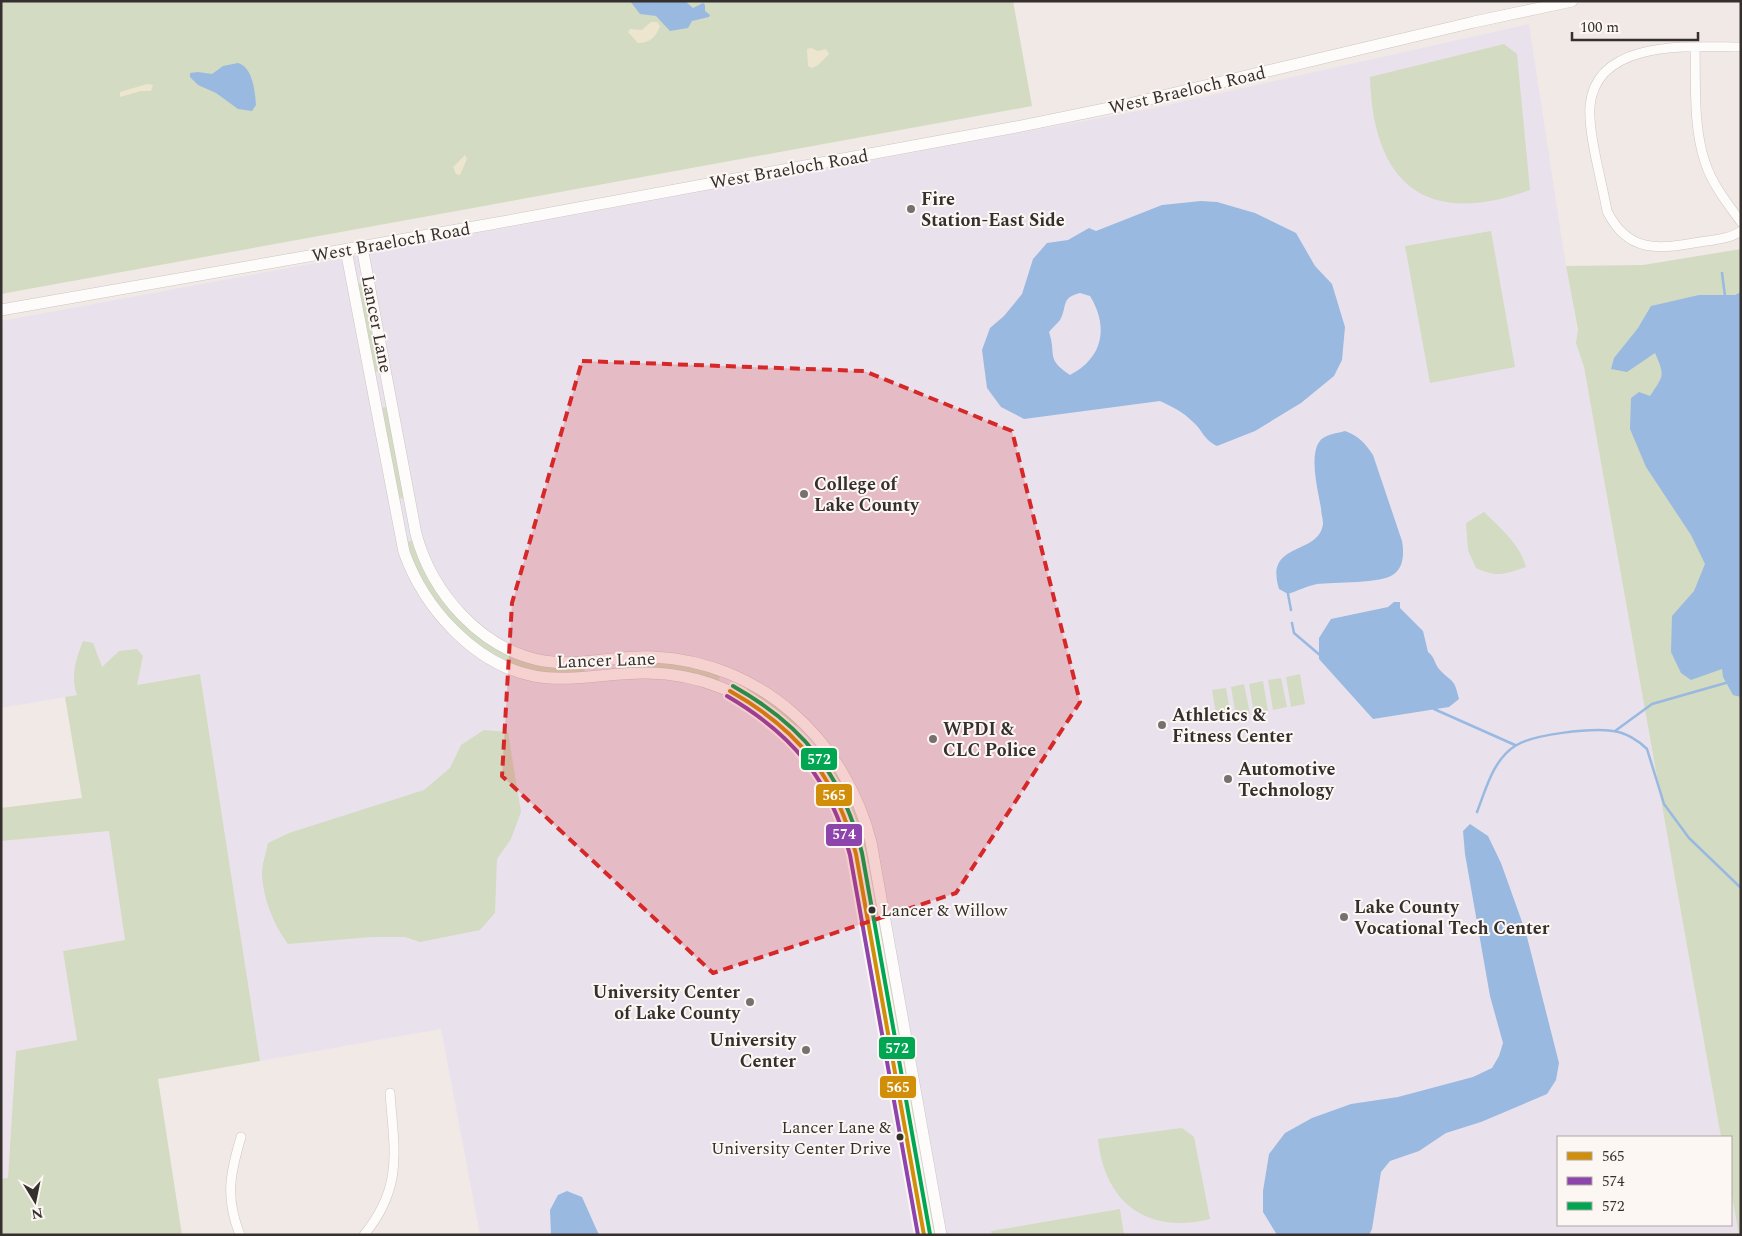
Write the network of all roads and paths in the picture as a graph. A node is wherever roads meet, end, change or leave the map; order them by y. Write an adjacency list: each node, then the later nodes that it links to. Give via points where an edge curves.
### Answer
1 (1572, 1): 6 (street, West Braeloch Road, via 1016,127)
2 (1696, 47): 3 (street); 4 (street, via 1699,137 1705,163); 5 (street, via 1624,58 1603,73 1594,88 1590,121 1607,211 1622,233 1645,246 1663,248 1728,237)
3 (1741, 47)
4 (1741, 222)
5 (1741, 231)
6 (362, 246): 7 (street, West Braeloch Road); 14 (street, Lancer Lane, via 416,534 431,576 449,600 488,636 529,658 562,663 656,657 696,662 734,675 763,690 804,722 828,749 846,778 871,842)
7 (346, 250): 8 (street, West Braeloch Road); 13 (street, Lancer Lane, via 404,552 422,591 445,621 477,649 506,666 533,676 560,679 624,673 666,674 730,691 766,712 790,732 828,781 855,847)
8 (1, 310)
9 (390, 1093): 12 (street, via 395,1163 386,1200)
10 (241, 1137): 11 (street, via 230,1188)
11 (240, 1235)
12 (364, 1235)
13 (924, 1235)
14 (941, 1235)

